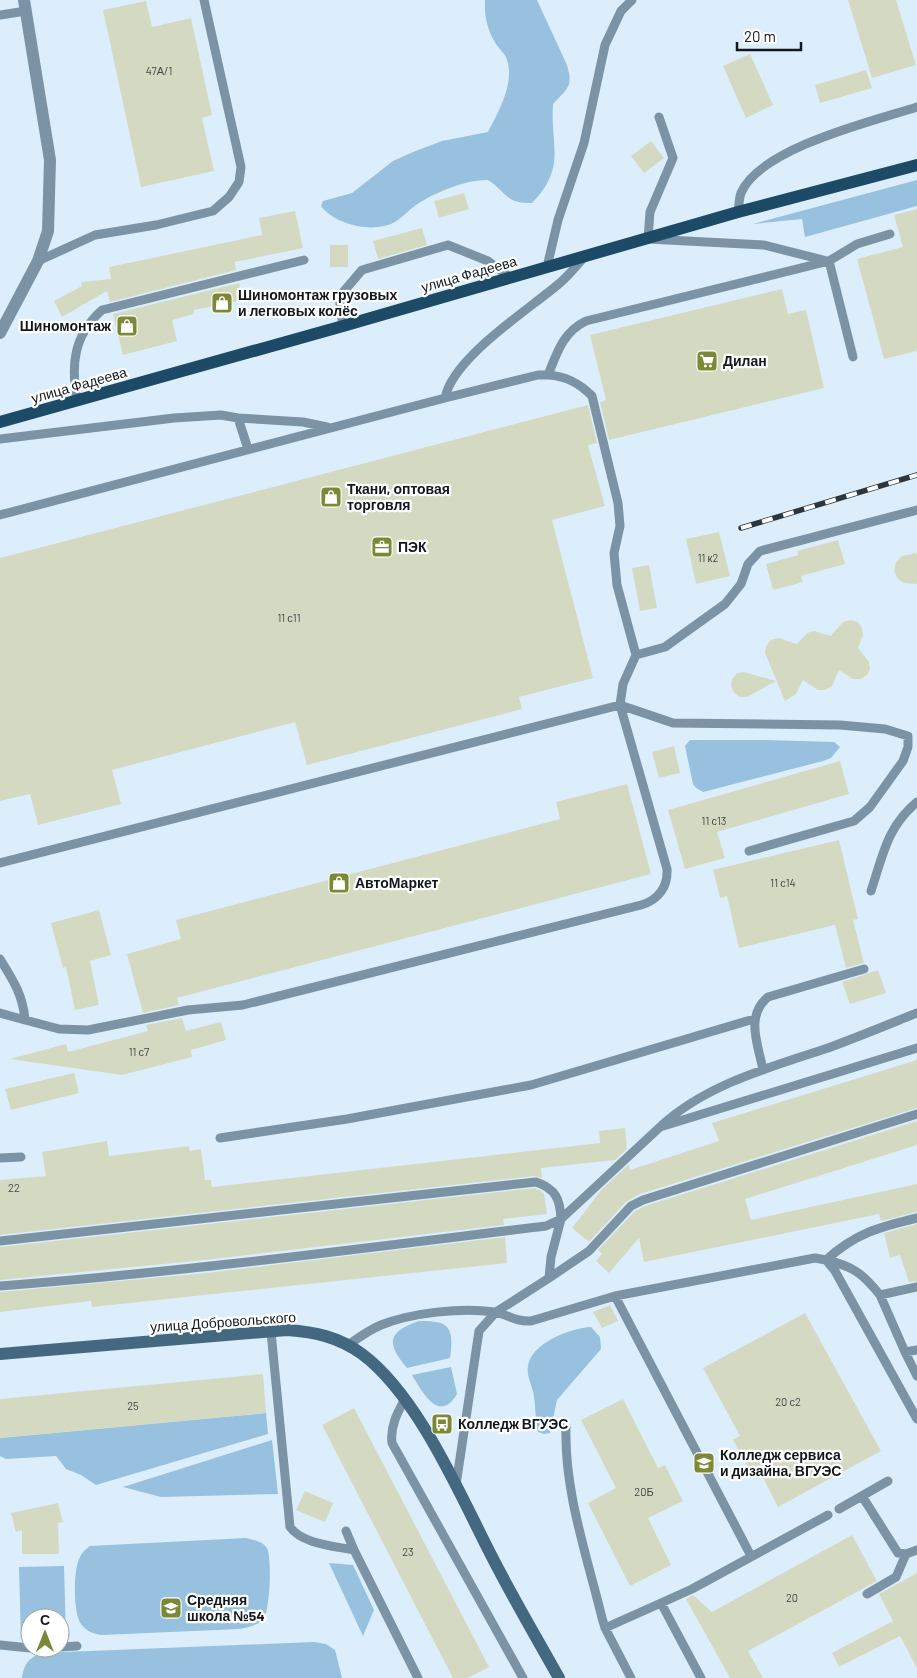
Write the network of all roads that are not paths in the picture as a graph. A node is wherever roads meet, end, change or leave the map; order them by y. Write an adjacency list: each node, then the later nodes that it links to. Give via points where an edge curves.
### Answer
1 (204, 0): 13 (lane, via 241,167 239,182 229,197 213,211 95,235)
2 (632, 0): 15 (lane, via 621,11 605,44 584,143 558,220)
3 (25, 5): 4 (lane); 13 (street, via 50,160 48,230)
4 (0, 15)
5 (917, 107): 8 (lane, via 817,139 776,159 756,174 741,193)
6 (659, 117): 10 (lane, via 673,158 650,212)
7 (917, 165): 8 (main road, улица Фадеева)
8 (738, 212): 10 (main road, улица Фадеева)
9 (890, 234): 14 (lane, via 857,244)
10 (648, 239): 11 (main road, улица Фадеева); 14 (lane, via 764,245)
11 (585, 256): 15 (main road, улица Фадеева); 21 (lane, via 562,282 519,314 472,357 452,379)
12 (304, 260): 22 (lane, via 102,310 88,322 77,348 73,376)
13 (38, 261): 18 (street)
14 (829, 261): 19 (lane); 20 (lane, via 586,320 565,336)
15 (547, 267): 16 (main road, улица Фадеева)
16 (511, 278): 17 (main road, улица Фадеева); 17 (lane, via 488,261 448,245 381,264 362,270 339,297)
17 (343, 326): 22 (main road, улица Фадеева)
18 (0, 333)
19 (853, 357)
20 (548, 375): 21 (lane); 30 (lane, via 573,381 592,396 618,503 620,526 614,552 617,585)
21 (445, 398): 25 (lane)
22 (77, 401): 24 (main road, улица Фадеева)
23 (238, 418): 25 (lane, via 303,422); 26 (lane, via 221,415 174,418); 27 (lane)
24 (0, 422)
25 (329, 428): 27 (lane)
26 (0, 439)
27 (248, 449): 29 (lane)
28 (917, 510): 30 (lane, via 760,551 748,564 741,584 724,604 665,647)
29 (0, 515)
30 (636, 655): 31 (lane, via 623,684)
31 (620, 705): 32 (lane, via 673,723 840,725 885,729); 35 (lane); 42 (lane, via 667,868 665,886 645,904 228,1007 188,1010 88,1030 59,1029)
32 (913, 736): 34 (lane, via 903,761 870,807 854,821)
33 (917, 802): 36 (lane, via 901,815 894,826)
34 (749, 851)
35 (0, 863)
36 (871, 891)
37 (0, 959): 42 (lane, via 24,1002)
38 (864, 969): 41 (lane, via 768,997 758,1005)
39 (0, 1013): 42 (lane)
40 (917, 1013): 44 (lane, via 854,1039)
41 (754, 1019): 44 (lane); 47 (lane, via 531,1085 347,1119)
42 (25, 1020)
43 (917, 1048): 46 (lane)
44 (763, 1070): 46 (lane, via 696,1098)
45 (917, 1114): 54 (lane, via 642,1200 631,1206 589,1252)
46 (660, 1127): 51 (lane)
47 (220, 1138)
48 (21, 1157): 49 (lane)
49 (0, 1158)
50 (917, 1218): 53 (lane, via 865,1232 844,1243)
51 (561, 1219): 52 (lane, via 560,1201 547,1186 536,1182); 54 (lane); 55 (lane, via 546,1226 295,1256)
52 (0, 1241)
53 (826, 1260): 57 (lane, via 846,1264); 58 (lane, via 798,1260); 67 (lane, via 847,1290)
54 (549, 1278): 59 (lane)
55 (0, 1286)
56 (917, 1287): 57 (lane)
57 (880, 1295): 63 (lane)
58 (615, 1296): 59 (lane, via 531,1321 519,1322); 78 (lane)
59 (496, 1312): 61 (lane, via 463,1311 406,1318 381,1325); 70 (lane, via 483,1323 476,1342)
60 (270, 1332): 61 (main road, улица Добровольского, via 314,1332); 64 (main road, улица Добровольского); 75 (lane, via 290,1527 294,1533 310,1540)
61 (348, 1345): 66 (main road, улица Добровольского, via 389,1378)
62 (917, 1350): 63 (lane)
63 (905, 1352): 65 (lane)
64 (0, 1354)
65 (917, 1376)
66 (405, 1399): 70 (main road, улица Добровольского); 87 (lane, via 394,1423 392,1443)
67 (917, 1419)
68 (566, 1427): 81 (lane, via 565,1454 571,1488)
69 (888, 1481): 71 (lane)
70 (456, 1485): 88 (main road, улица Добровольского)
71 (862, 1496): 72 (lane); 77 (lane, via 892,1546 898,1553)
72 (838, 1509)
73 (828, 1515): 78 (lane)
74 (346, 1531): 75 (lane)
75 (354, 1550): 86 (lane)
76 (917, 1550): 77 (lane)
77 (906, 1554): 79 (lane, via 896,1577)
78 (751, 1556): 80 (lane, via 692,1589)
79 (867, 1594)
80 (661, 1602): 81 (lane); 90 (lane)
81 (605, 1628): 89 (lane)
82 (0, 1646): 85 (lane)
83 (70, 1646): 84 (lane)
84 (77, 1646)
85 (20, 1647)
86 (418, 1678)
87 (523, 1678)
88 (559, 1678)
89 (631, 1678)
90 (701, 1678)

